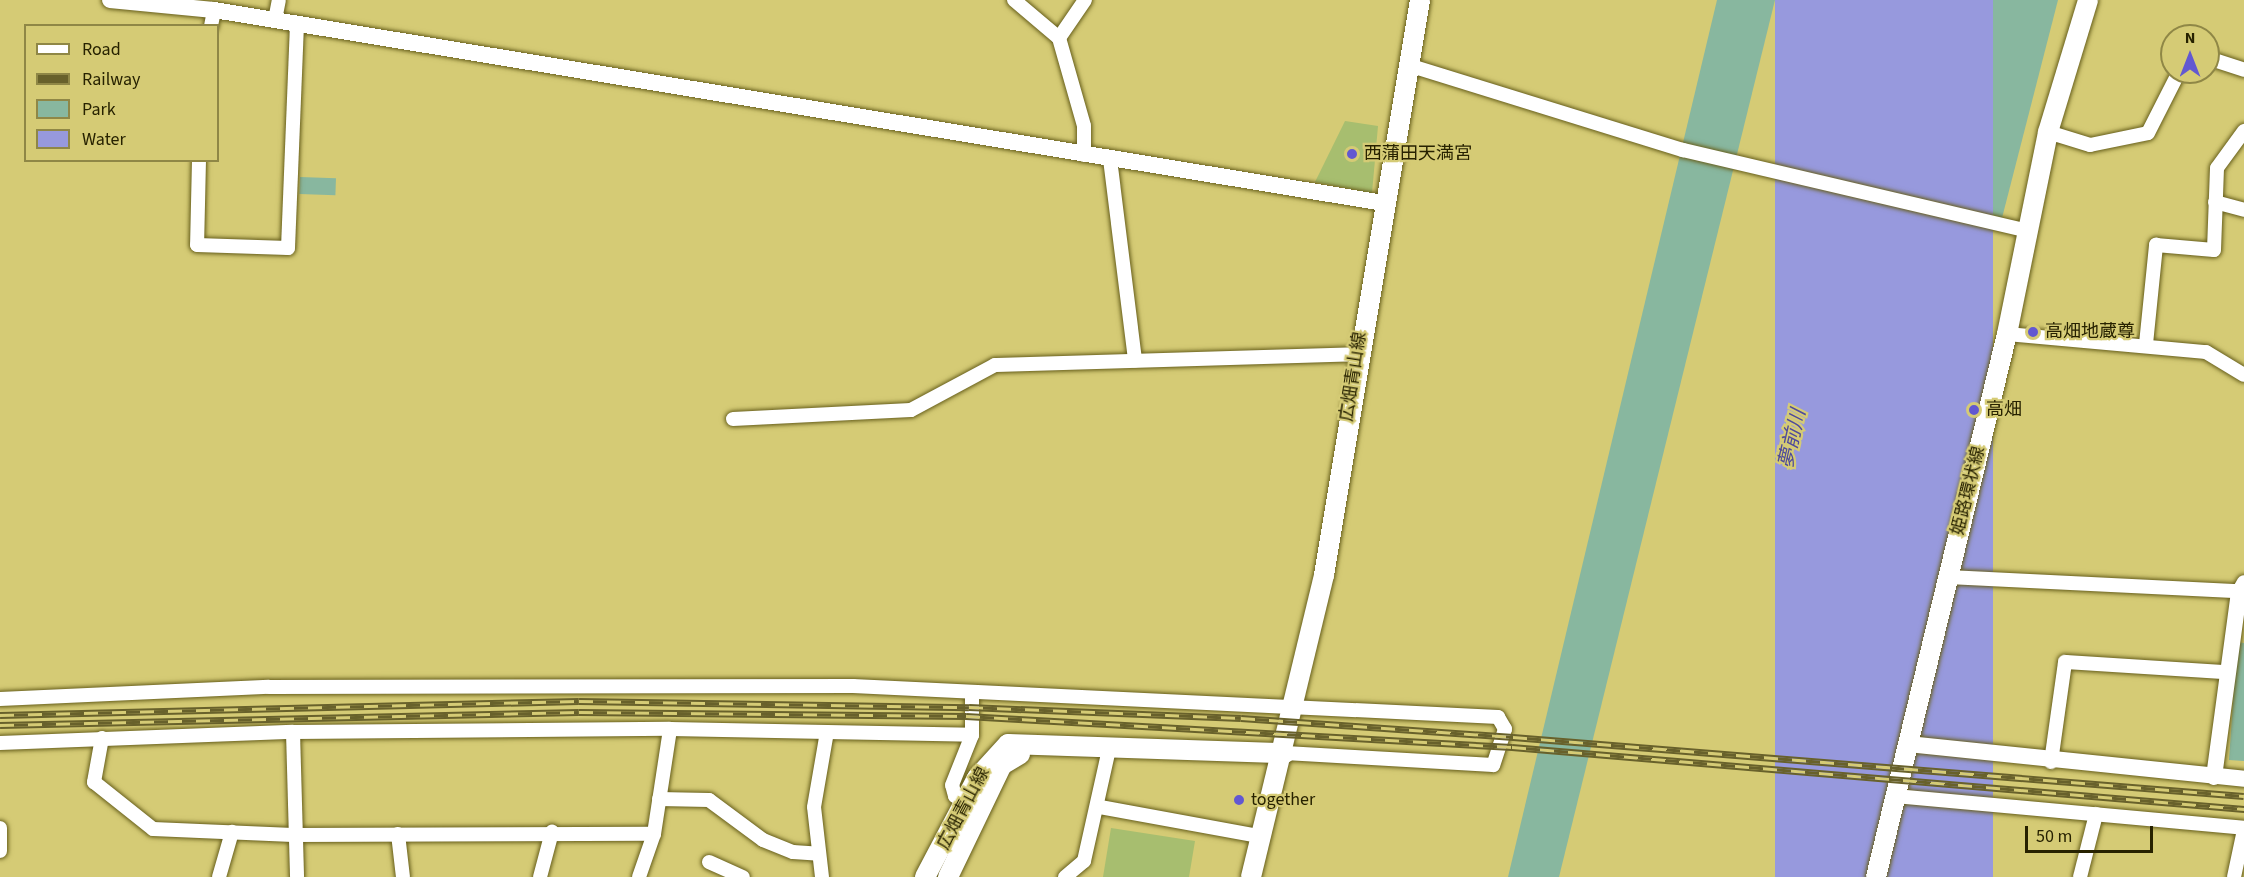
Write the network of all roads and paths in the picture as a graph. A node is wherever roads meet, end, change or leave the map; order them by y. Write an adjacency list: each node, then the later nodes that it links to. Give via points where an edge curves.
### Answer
1 (110, 0): 7 (street)
2 (279, 0): 8 (street)
3 (1014, 0): 10 (street)
4 (1085, 0): 10 (street)
5 (1420, 0): 12 (main road, 広畑青山線)
6 (2088, 0): 16 (main road, 姫路環状線)
7 (213, 18): 8 (street)
8 (275, 20): 9 (street)
9 (297, 26): 17 (street); 19 (street, via 288,248 197,245)
10 (1059, 38): 17 (street, via 1084,126)
11 (2220, 62): 13 (street)
12 (1408, 65): 21 (main road, 広畑青山線); 23 (street, via 1683,150)
13 (2244, 70)
14 (2173, 84): 16 (street, via 2148,133 2090,146)
15 (2244, 131): 20 (street, via 2217,168)
16 (2048, 132): 23 (main road, 姫路環状線)
17 (1084, 154): 18 (street)
18 (1110, 159): 21 (street); 27 (street)
19 (199, 162)
20 (2215, 202): 22 (street); 25 (street, via 2214,250 2156,245)
21 (1383, 203): 26 (main road, 広畑青山線)
22 (2244, 210)
23 (2025, 230): 24 (main road, 姫路環状線)
24 (2007, 334): 25 (street); 30 (main road, 姫路環状線)
25 (2146, 344): 28 (street, via 2206,352)
26 (1357, 354): 27 (street); 35 (main road, 広畑青山線, via 1324,575)
27 (1135, 360): 29 (street, via 995,365 900,412)
28 (2244, 375)
29 (733, 419)
30 (1948, 577): 31 (street); 42 (main road, 姫路環状線)
31 (2242, 588): 32 (street)
32 (2224, 672): 46 (street, via 2065,662); 47 (street)
33 (972, 692): 34 (street, via 463,685); 35 (street); 39 (street)
34 (0, 699)
35 (1296, 705): 45 (main road, 広畑青山線); 45 (street, via 1498,717 1505,729 1493,765)
36 (670, 729): 37 (street); 38 (street); 50 (street)
37 (292, 732): 40 (street); 60 (street)
38 (827, 732): 39 (street); 63 (street, via 814,807)
39 (972, 735): 51 (street, via 952,785 955,796)
40 (102, 738): 41 (street); 56 (street, via 94,782 153,829)
41 (0, 743)
42 (1908, 744): 46 (street); 49 (main road, 姫路環状線)
43 (1042, 745): 44 (main road, 広畑青山線); 51 (main road, 広畑青山線, via 1008,744 993,757); 73 (main road, 広畑青山線, via 1002,765)
44 (1109, 749): 45 (main road, 広畑青山線); 52 (street)
45 (1285, 753): 61 (main road, 広畑青山線)
46 (2051, 762): 47 (street)
47 (2214, 777): 48 (street)
48 (2244, 779)
49 (1895, 796): 53 (street); 76 (main road, 姫路環状線)
50 (659, 800): 59 (street); 63 (street, via 710,800 763,840 793,852)
51 (966, 801): 72 (main road, 広畑青山線)
52 (1100, 807): 61 (street); 74 (street, via 1084,861)
53 (2096, 814): 55 (street); 77 (street)
54 (0, 828): 62 (street)
55 (2244, 829): 78 (street)
56 (232, 832): 60 (street); 65 (street)
57 (552, 832): 58 (street); 59 (street); 68 (street)
58 (398, 834): 60 (street); 67 (street)
59 (654, 834): 69 (street)
60 (293, 835): 66 (street)
61 (1263, 837): 75 (main road, 広畑青山線)
62 (0, 851)
63 (819, 854): 71 (street)
64 (709, 862): 70 (street)
65 (219, 877)
66 (297, 877)
67 (403, 877)
68 (540, 877)
69 (639, 877)
70 (742, 877)
71 (822, 877)
72 (925, 877)
73 (948, 877)
74 (1065, 877)
75 (1251, 877)
76 (1876, 877)
77 (2080, 877)
78 (2234, 877)

